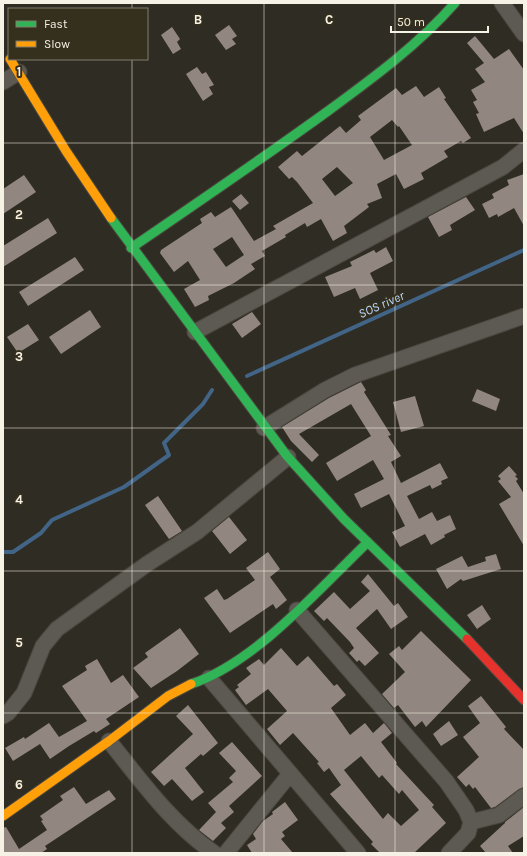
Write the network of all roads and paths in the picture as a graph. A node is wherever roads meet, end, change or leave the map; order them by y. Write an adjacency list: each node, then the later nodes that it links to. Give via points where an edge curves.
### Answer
1 (454, 3): 8 (street, via 417,44 296,134)
2 (502, 3): 3 (street)
3 (524, 34)
4 (10, 60): 5 (street)
5 (19, 72): 6 (street); 8 (street, via 66,152)
6 (3, 82)
7 (524, 150): 10 (street, via 503,167)
8 (131, 248): 10 (street)
9 (524, 316): 11 (street, via 355,375 325,390)
10 (195, 332): 11 (street)
11 (264, 428): 12 (street)
12 (288, 458): 13 (street); 17 (street, via 197,532 147,564 57,629 43,646 24,693)
13 (368, 542): 14 (street); 16 (street, via 481,652)
14 (297, 610): 15 (street, via 274,633); 22 (street, via 446,781)
15 (209, 678): 18 (street, via 188,685 168,696); 19 (street)
16 (524, 700)
17 (3, 716)
18 (109, 741): 21 (street); 23 (street, via 173,819 195,840)
19 (290, 774): 24 (street); 25 (street)
20 (524, 796): 22 (street, via 499,815)
21 (3, 816)
22 (471, 822): 26 (street, via 468,833)
23 (214, 853)
24 (226, 853)
25 (358, 853)
26 (450, 853)

